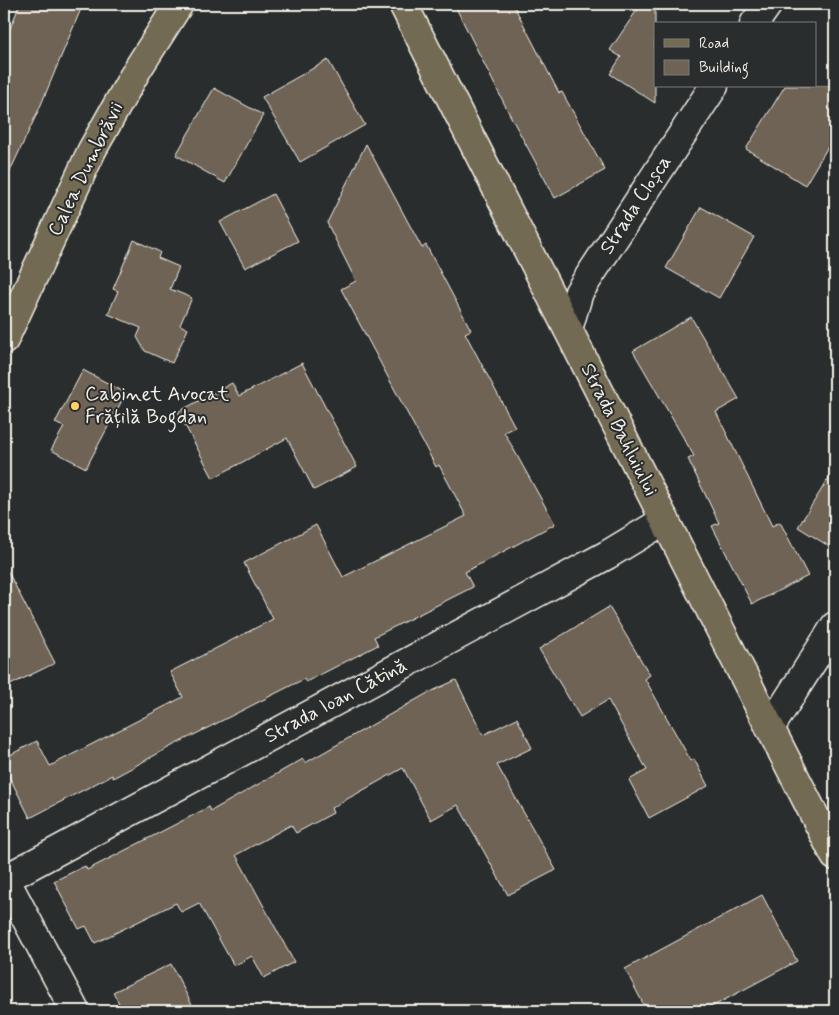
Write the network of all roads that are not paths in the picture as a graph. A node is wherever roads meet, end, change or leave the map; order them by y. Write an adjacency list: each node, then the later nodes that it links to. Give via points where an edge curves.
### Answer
1 (179, 4): 7 (main road, Calea Dumbrăvii, via 92,150)
2 (403, 4): 6 (main road, Strada Bahluiului)
3 (768, 4): 4 (street)
4 (755, 22)
5 (713, 88): 6 (street, Strada Cloșca, via 579,292)
6 (568, 329): 8 (main road, Strada Bahluiului)
7 (4, 340)
8 (665, 520): 10 (main road, Strada Bahluiului); 12 (street, Strada Ioan Cătină, via 607,555)
9 (835, 626): 10 (street)
10 (770, 728): 11 (main road, Strada Bahluiului)
11 (835, 856)
12 (4, 878): 13 (street)
13 (75, 1011)

